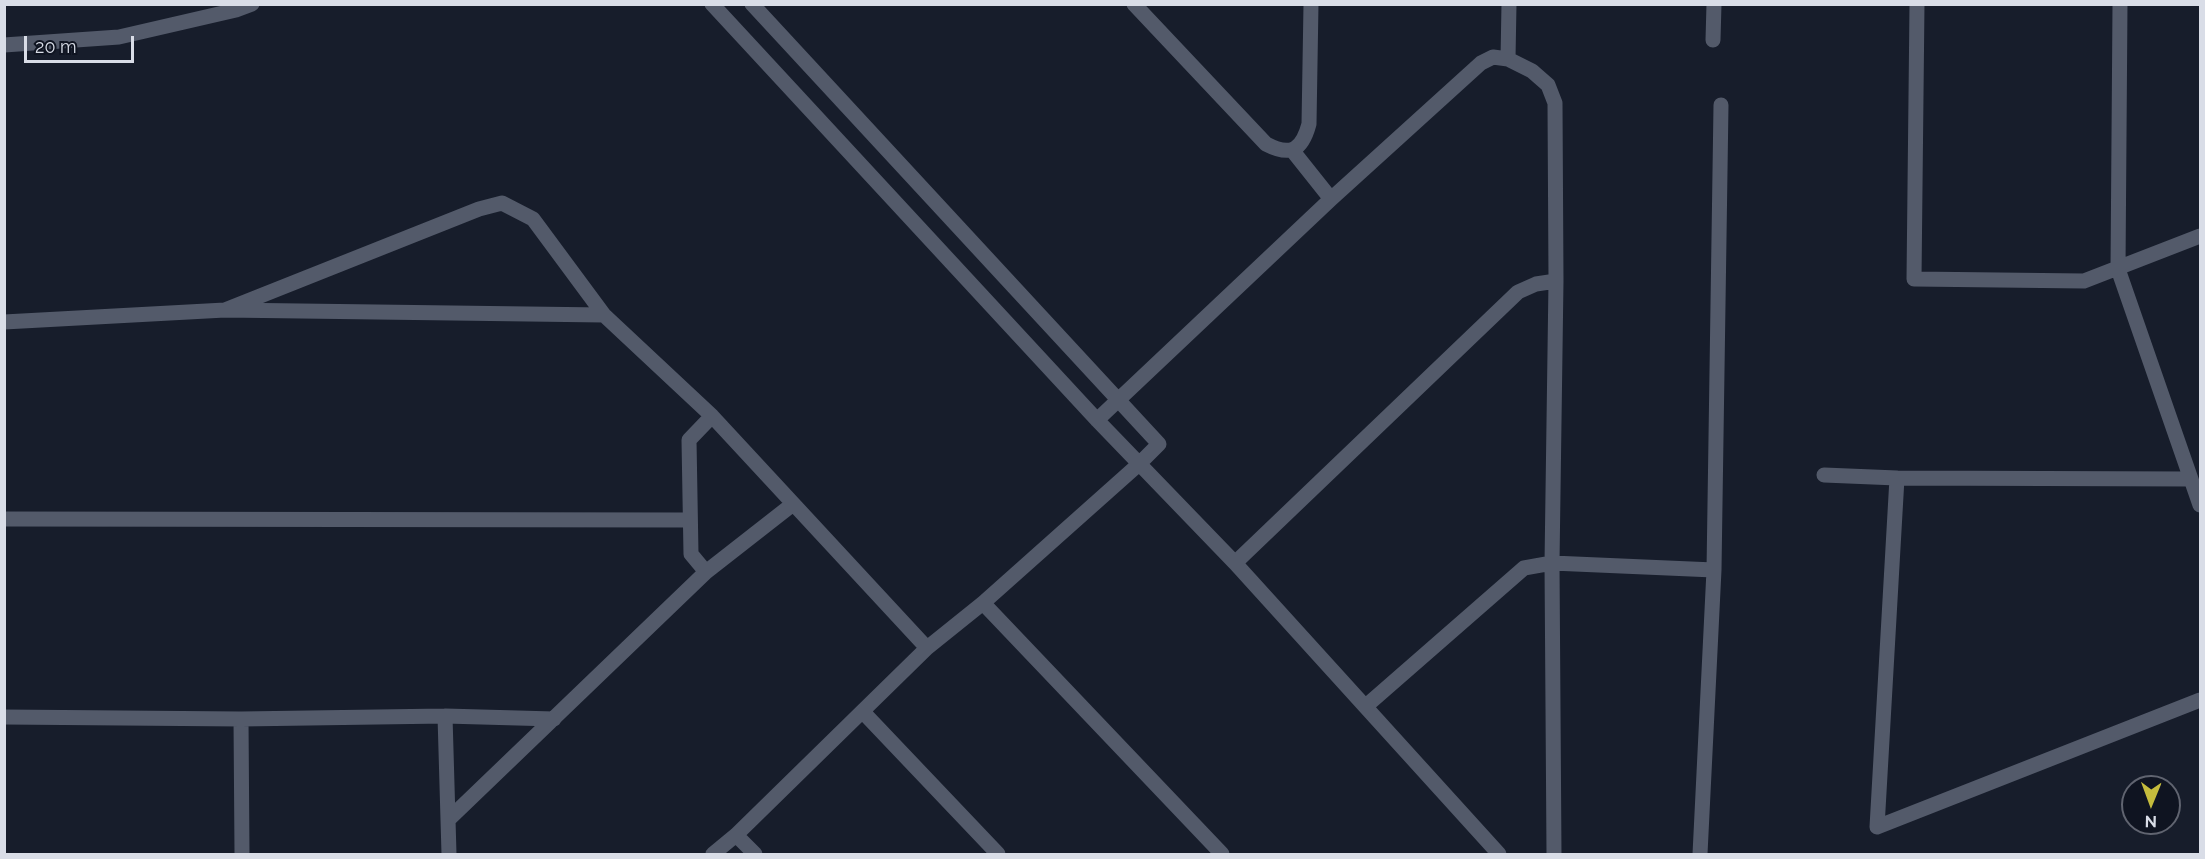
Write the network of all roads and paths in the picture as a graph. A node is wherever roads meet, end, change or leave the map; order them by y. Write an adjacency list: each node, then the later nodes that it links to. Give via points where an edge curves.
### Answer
1 (252, 4): 10 (street)
2 (712, 4): 25 (street)
3 (752, 4): 23 (street)
4 (1134, 4): 15 (street, via 1266,144 1279,151)
5 (1311, 4): 15 (street, via 1309,124 1305,140)
6 (1509, 4): 13 (street)
7 (1714, 4): 11 (street)
8 (1917, 4): 18 (street, via 1914,279 2084,281)
9 (2120, 4): 18 (street)
10 (235, 8): 12 (street, via 118,37)
11 (1713, 40)
12 (4, 45)
13 (1508, 59): 16 (street, via 1493,57 1481,63); 19 (street, via 1540,78 1555,103)
14 (1721, 105): 36 (street)
15 (1292, 150): 16 (street)
16 (1331, 199): 23 (street)
17 (2200, 236): 18 (street)
18 (2118, 269): 29 (street)
19 (1556, 281): 34 (street, via 1518,292); 35 (street)
20 (225, 310): 21 (street); 21 (street, via 502,203 532,219); 22 (street)
21 (604, 315): 24 (street)
22 (4, 322)
23 (1118, 400): 25 (street); 26 (street, via 1159,444)
24 (712, 416): 30 (street); 33 (street, via 689,440)
25 (1097, 420): 26 (street)
26 (1139, 464): 34 (street); 38 (street)
27 (1824, 475): 28 (street)
28 (1897, 478): 29 (street); 40 (street, via 1877,827)
29 (2190, 479): 31 (street)
30 (793, 504): 37 (street); 39 (street)
31 (2200, 505)
32 (4, 519): 33 (street)
33 (689, 520): 37 (street, via 691,554)
34 (1235, 563): 41 (street)
35 (1552, 563): 36 (street); 41 (street, via 1524,568); 56 (street)
36 (1714, 570): 57 (street)
37 (706, 572): 46 (street)
38 (983, 603): 39 (street); 54 (street)
39 (927, 648): 42 (street)
40 (2200, 700)
41 (1366, 706): 55 (street)
42 (863, 712): 48 (street); 53 (street)
43 (445, 716): 45 (street); 46 (street); 47 (street)
44 (4, 717): 45 (street)
45 (241, 719): 49 (street)
46 (554, 719): 47 (street)
47 (449, 819): 50 (street)
48 (736, 835): 51 (street); 52 (street)
49 (242, 855)
50 (448, 855)
51 (712, 855)
52 (755, 855)
53 (998, 855)
54 (1222, 855)
55 (1499, 855)
56 (1554, 855)
57 (1700, 855)

